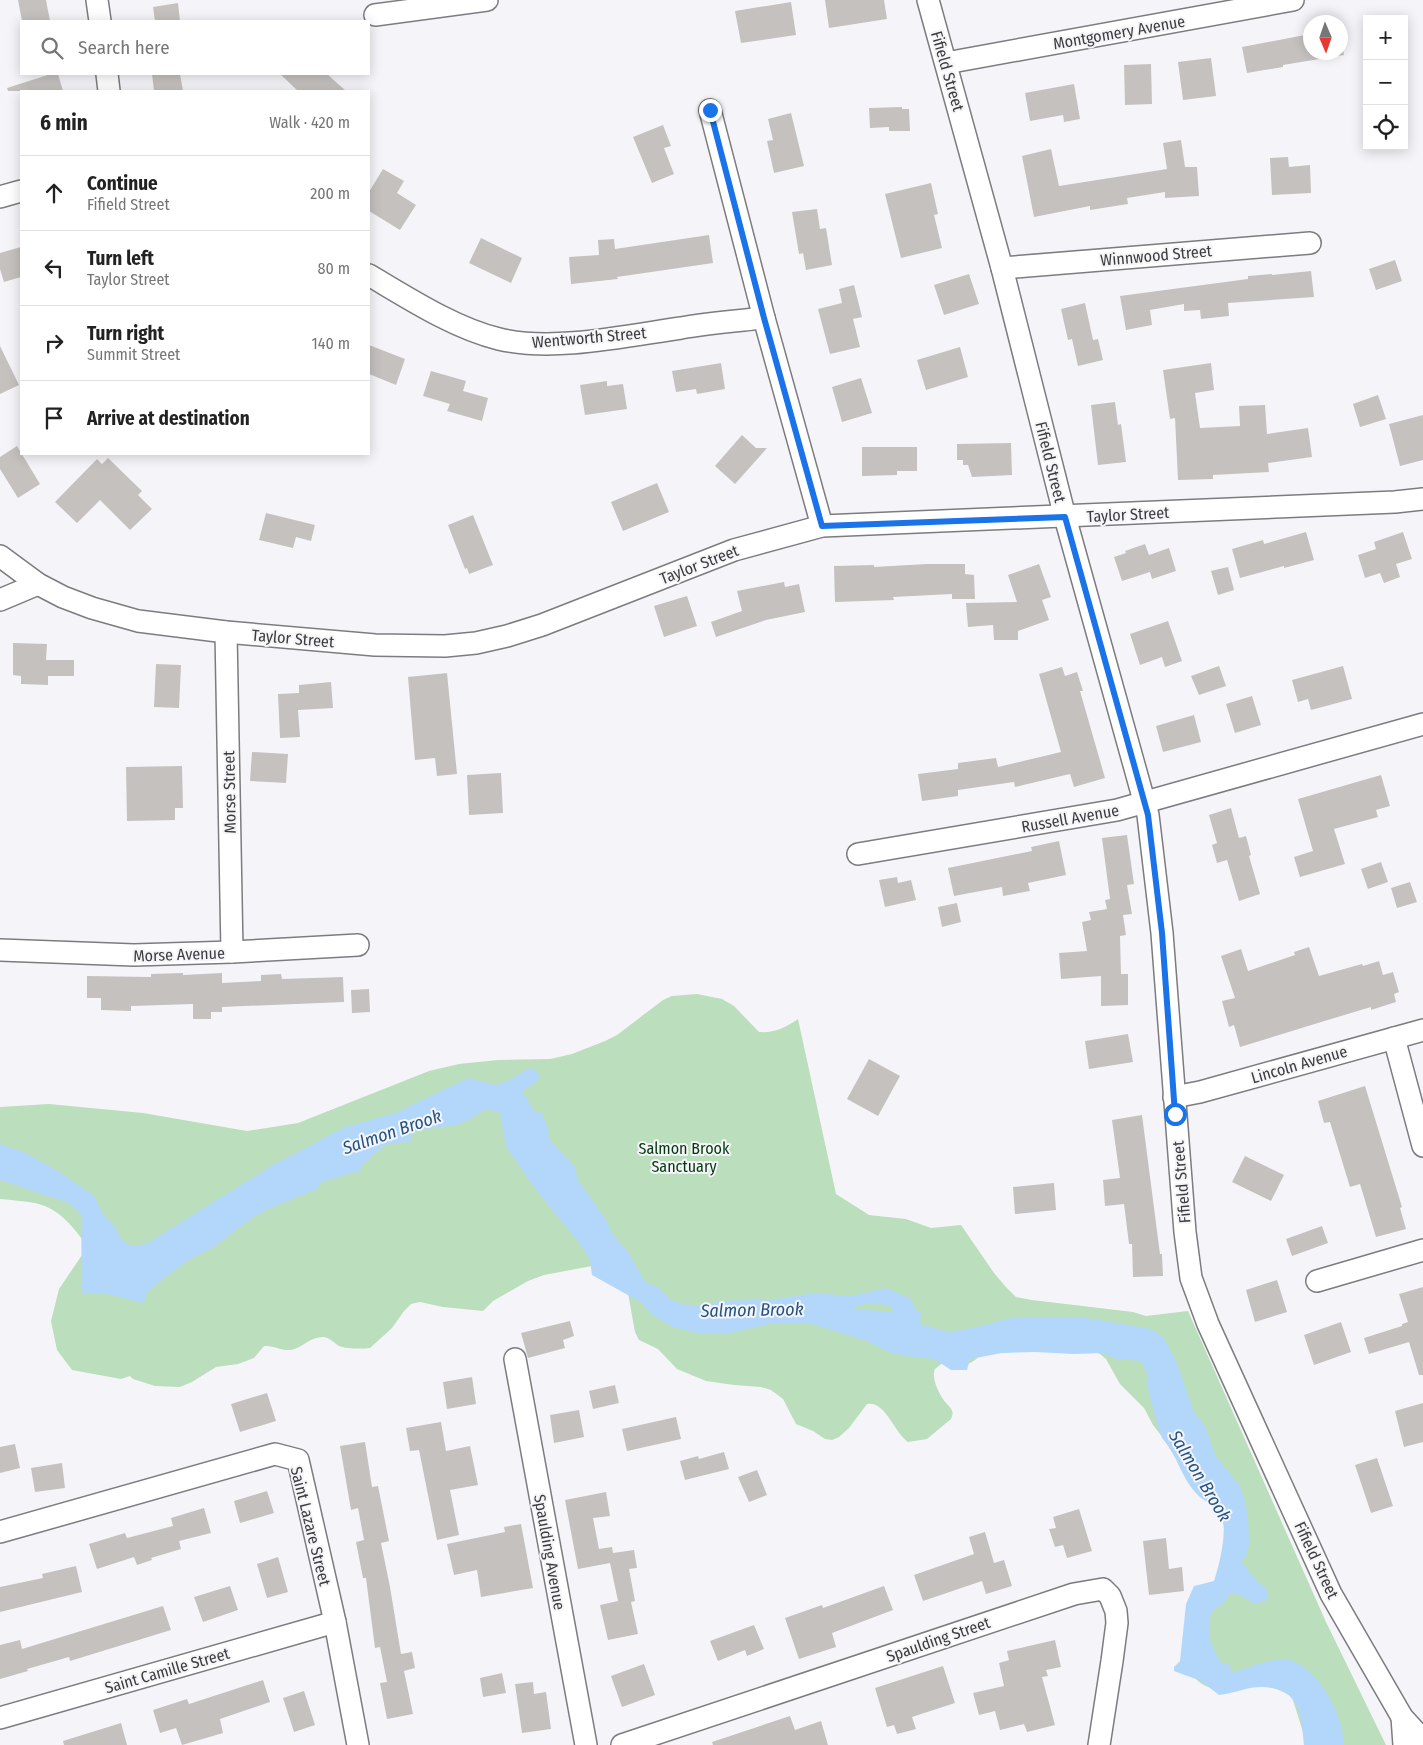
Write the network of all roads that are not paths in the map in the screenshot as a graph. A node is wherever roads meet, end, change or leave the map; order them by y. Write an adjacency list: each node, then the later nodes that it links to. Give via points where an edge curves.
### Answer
1 (97, 0): 6 (street)
2 (487, 0): 5 (street)
3 (928, 0): 7 (street, Fifield Street)
4 (1293, 0): 7 (street, Montgomery Avenue)
5 (375, 15)
6 (100, 20)
7 (946, 63): 14 (street, Fifield Street)
8 (107, 75): 9 (street)
9 (109, 90)
10 (710, 110): 16 (street)
11 (20, 191): 12 (street)
12 (0, 197)
13 (1310, 243): 14 (street, Winnwood Street)
14 (1002, 268): 18 (street, Fifield Street)
15 (370, 276): 16 (street, Wentworth Street, via 460,325 499,339 524,342 610,338)
16 (764, 318): 19 (street)
17 (1423, 499): 18 (street, Taylor Street)
18 (1065, 517): 19 (street, Taylor Street); 25 (street, Fifield Street)
19 (822, 526): 23 (street, Taylor Street, via 734,550 542,625 476,643 412,647)
20 (0, 556): 21 (street, Taylor Street)
21 (38, 584): 22 (street); 23 (street, Taylor Street, via 114,615)
22 (0, 600)
23 (226, 632): 29 (street, Morse Street)
24 (1423, 724): 25 (street, Russell Avenue)
25 (1146, 802): 26 (street, Russell Avenue, via 1102,813); 32 (street, Fifield Street, via 1162,933)
26 (858, 854)
27 (358, 944): 29 (street, Morse Avenue)
28 (0, 950): 29 (street, Morse Avenue, via 134,956)
29 (232, 952)
30 (1423, 1030): 31 (street, Lincoln Avenue)
31 (1394, 1038): 32 (street, Lincoln Avenue); 33 (street)
32 (1174, 1097): 39 (street, Fifield Street, via 1188,1260 1202,1310 1332,1594)
33 (1423, 1146)
34 (1423, 1250): 35 (street)
35 (1317, 1281)
36 (515, 1360): 43 (street, Spaulding Avenue)
37 (0, 1532): 38 (street, Saint Lazare Street, via 274,1454 298,1460)
38 (335, 1622): 40 (street, Saint Camille Street); 42 (street, Saint Lazare Street)
39 (1402, 1716): 41 (street, Fifield Street); 46 (street, Fifield Street)
40 (0, 1718)
41 (1423, 1740)
42 (358, 1745)
43 (586, 1745)
44 (622, 1745): 45 (street, Spaulding Street, via 1074,1594 1103,1590 1110,1596 1117,1623)
45 (1099, 1745)
46 (1404, 1745)

